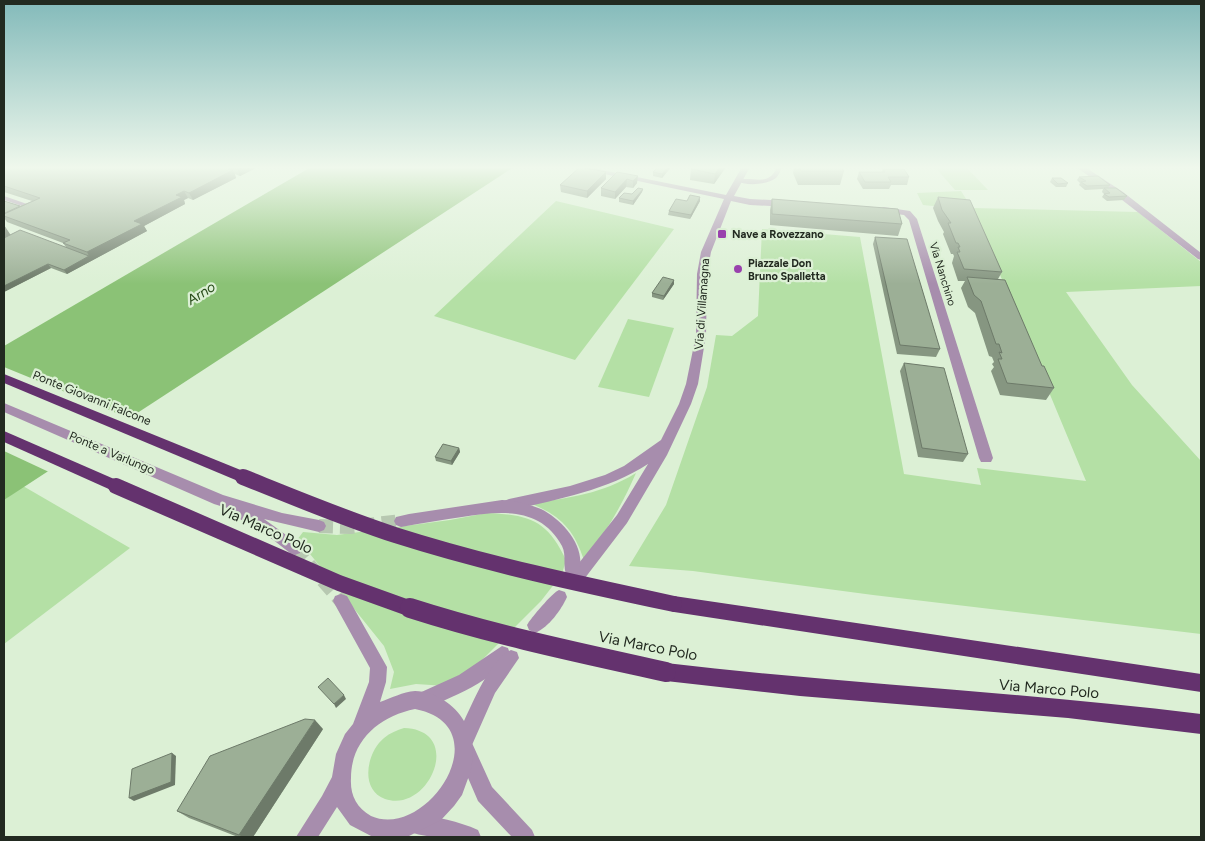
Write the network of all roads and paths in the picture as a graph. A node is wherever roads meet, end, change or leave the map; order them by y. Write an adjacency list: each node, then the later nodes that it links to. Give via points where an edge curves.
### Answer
1 (725, 206): 6 (street, Via di Villamagna, via 706,252 698,356)
2 (1136, 206): 4 (street)
3 (875, 210): 10 (street, Via Nanchino, via 900,212 913,219)
4 (1201, 257)
5 (4, 378): 9 (highway, Ponte Giovanni Falcone)
6 (685, 404): 12 (street, Via di Villamagna, via 660,446 634,468 594,485); 12 (street, Via di Villamagna, via 660,455 622,519 576,572 569,545 554,526 537,514)
7 (4, 407): 11 (street, Ponte a Varlungo)
8 (4, 436): 21 (highway, Via Marco Polo, bridge, via 339,583 447,620 570,651 666,672 747,683)
9 (169, 446): 19 (highway, Via Marco Polo, bridge, via 339,516 431,547 570,583 674,604)
10 (986, 458)
11 (219, 500): 14 (street, Ponte a Varlungo, via 282,519); 15 (street, Ponte a Varlungo, via 277,534)
12 (509, 505): 13 (street)
13 (401, 521)
14 (319, 526)
15 (295, 549)
16 (341, 601): 22 (street, via 378,666 379,675 374,697)
17 (556, 601): 18 (street)
18 (535, 625)
19 (1201, 683)
20 (424, 700): 22 (street, via 386,707 368,719); 23 (street, via 440,706 454,718); 23 (street, via 450,692 506,656)
21 (1201, 724)
22 (354, 736): 24 (street, via 344,756)
23 (463, 745): 25 (street, via 463,765 456,787 433,815); 29 (street, via 485,794)
24 (340, 778): 26 (street, via 344,799 354,816); 27 (street, via 329,803)
25 (415, 824): 26 (street); 28 (street)
26 (387, 834)
27 (306, 837)
28 (471, 837)
29 (525, 837)

